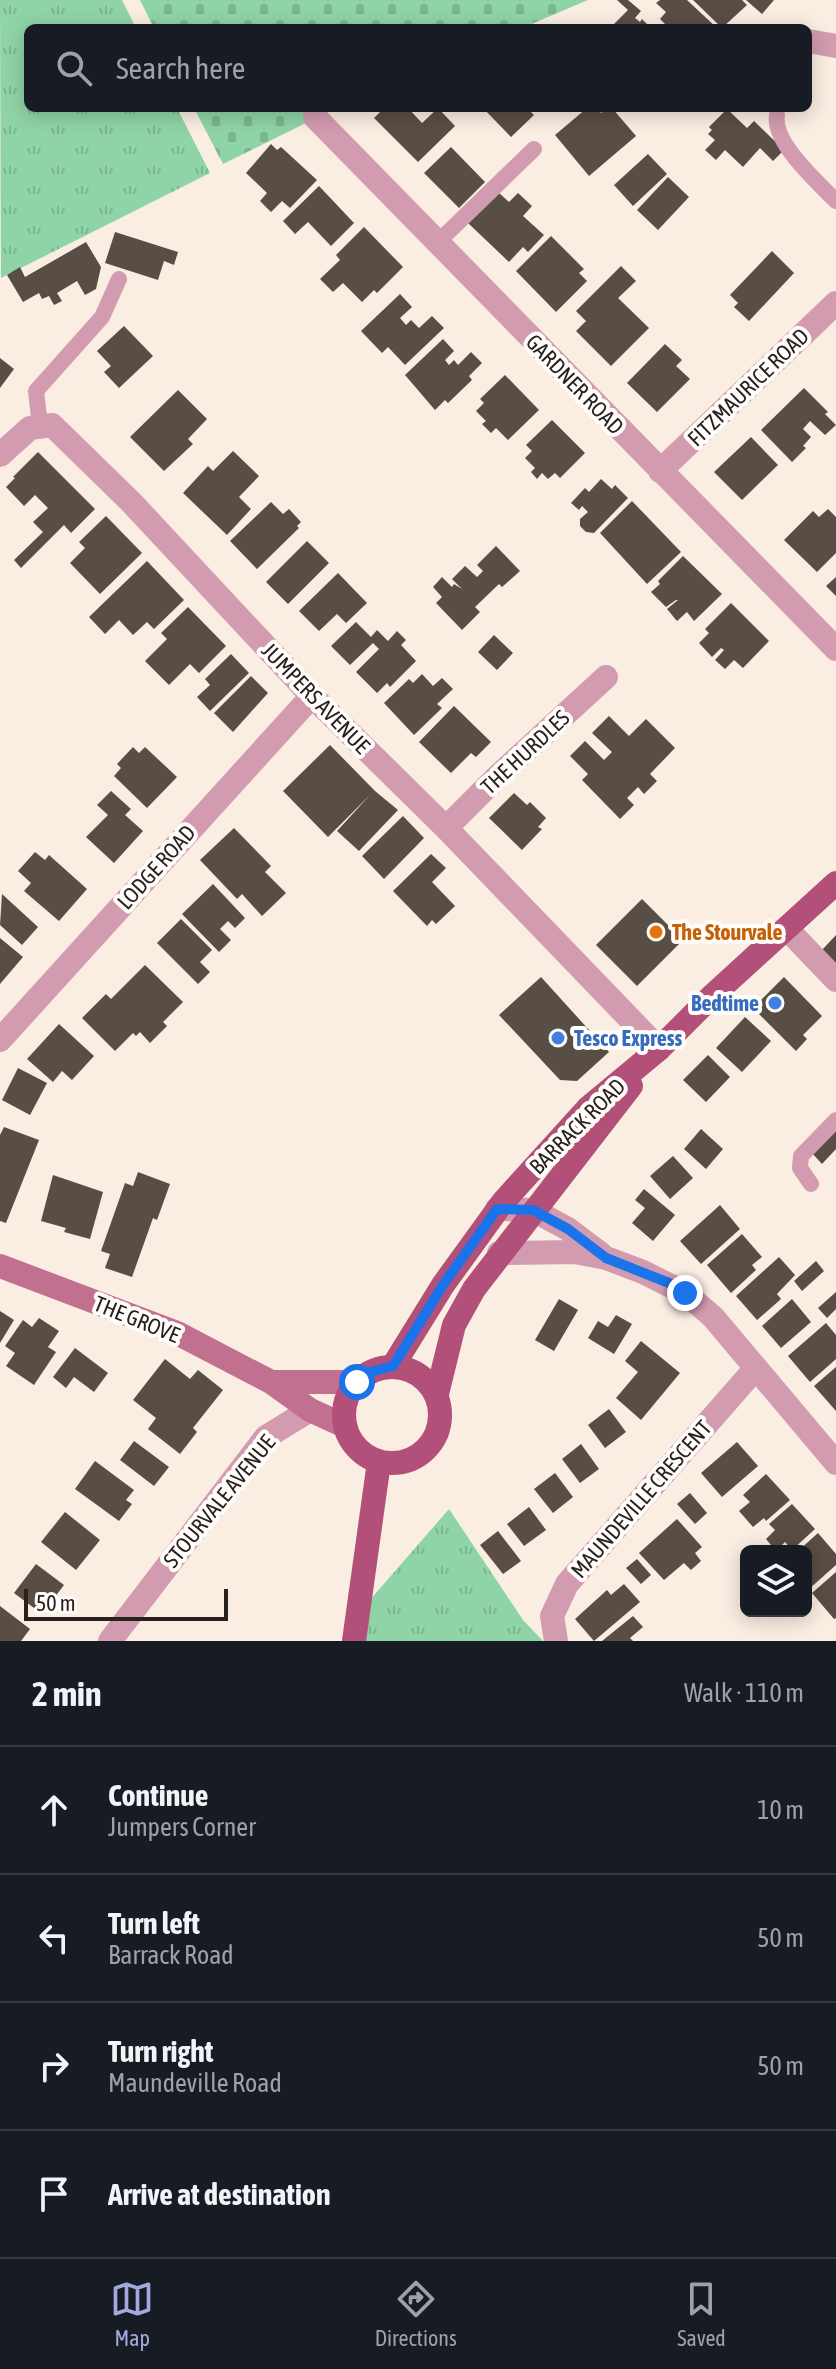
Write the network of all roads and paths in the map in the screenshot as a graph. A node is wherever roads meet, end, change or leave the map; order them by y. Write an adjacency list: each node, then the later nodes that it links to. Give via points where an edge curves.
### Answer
1 (812, 42): 2 (street)
2 (836, 46)
3 (777, 115): 6 (lane, via 782,141)
4 (315, 117): 7 (street, GARDNER ROAD)
5 (534, 149): 7 (lane)
6 (836, 201)
7 (438, 242): 12 (street, GARDNER ROAD)
8 (119, 279): 10 (lane, via 102,317 36,391)
9 (836, 303): 12 (street, FITZMAURICE ROAD)
10 (40, 426): 11 (street, via 30,428); 15 (street, JUMPERS AVENUE, via 52,425 131,502)
11 (0, 455)
12 (660, 471): 13 (street, GARDNER ROAD)
13 (836, 649)
14 (606, 677): 16 (street, THE HURDLES)
15 (312, 696): 16 (street, JUMPERS AVENUE); 20 (street, LODGE ROAD)
16 (446, 828): 21 (street, JUMPERS AVENUE)
17 (836, 883): 18 (main road, BARRACK ROAD)
18 (787, 929): 19 (street); 21 (main road, BARRACK ROAD)
19 (836, 980)
20 (0, 1040)
21 (659, 1049): 24 (main road, BARRACK ROAD, via 588,1108); 25 (main road, BARRACK ROAD)
22 (836, 1120): 23 (lane, via 801,1156 800,1168)
23 (811, 1184)
24 (497, 1209): 25 (street); 29 (main road, BARRACK ROAD)
25 (533, 1210): 26 (main road, BARRACK ROAD); 27 (street)
26 (499, 1253): 27 (street, via 575,1252); 33 (main road, BARRACK ROAD, via 454,1325)
27 (606, 1258): 30 (street, via 685,1293 713,1317)
28 (0, 1266): 31 (street, THE GROVE, via 177,1333)
29 (393, 1366): 32 (main road, via 367,1373); 33 (main road, via 419,1374)
30 (755, 1369): 37 (street); 40 (street, MAUNDEVILLE CRESCENT, via 567,1584 552,1616)
31 (271, 1382): 32 (street, THE GROVE); 34 (street, THE GROVE)
32 (357, 1382): 35 (main road, via 348,1395)
33 (437, 1394): 36 (main road, via 439,1431 429,1447 397,1464)
34 (310, 1410): 35 (street, THE GROVE); 38 (street, STOURVALE AVENUE, via 266,1437)
35 (345, 1426): 36 (main road, via 352,1442)
36 (379, 1462): 39 (main road)
37 (836, 1463)
38 (110, 1641)
39 (354, 1641)
40 (556, 1641)

